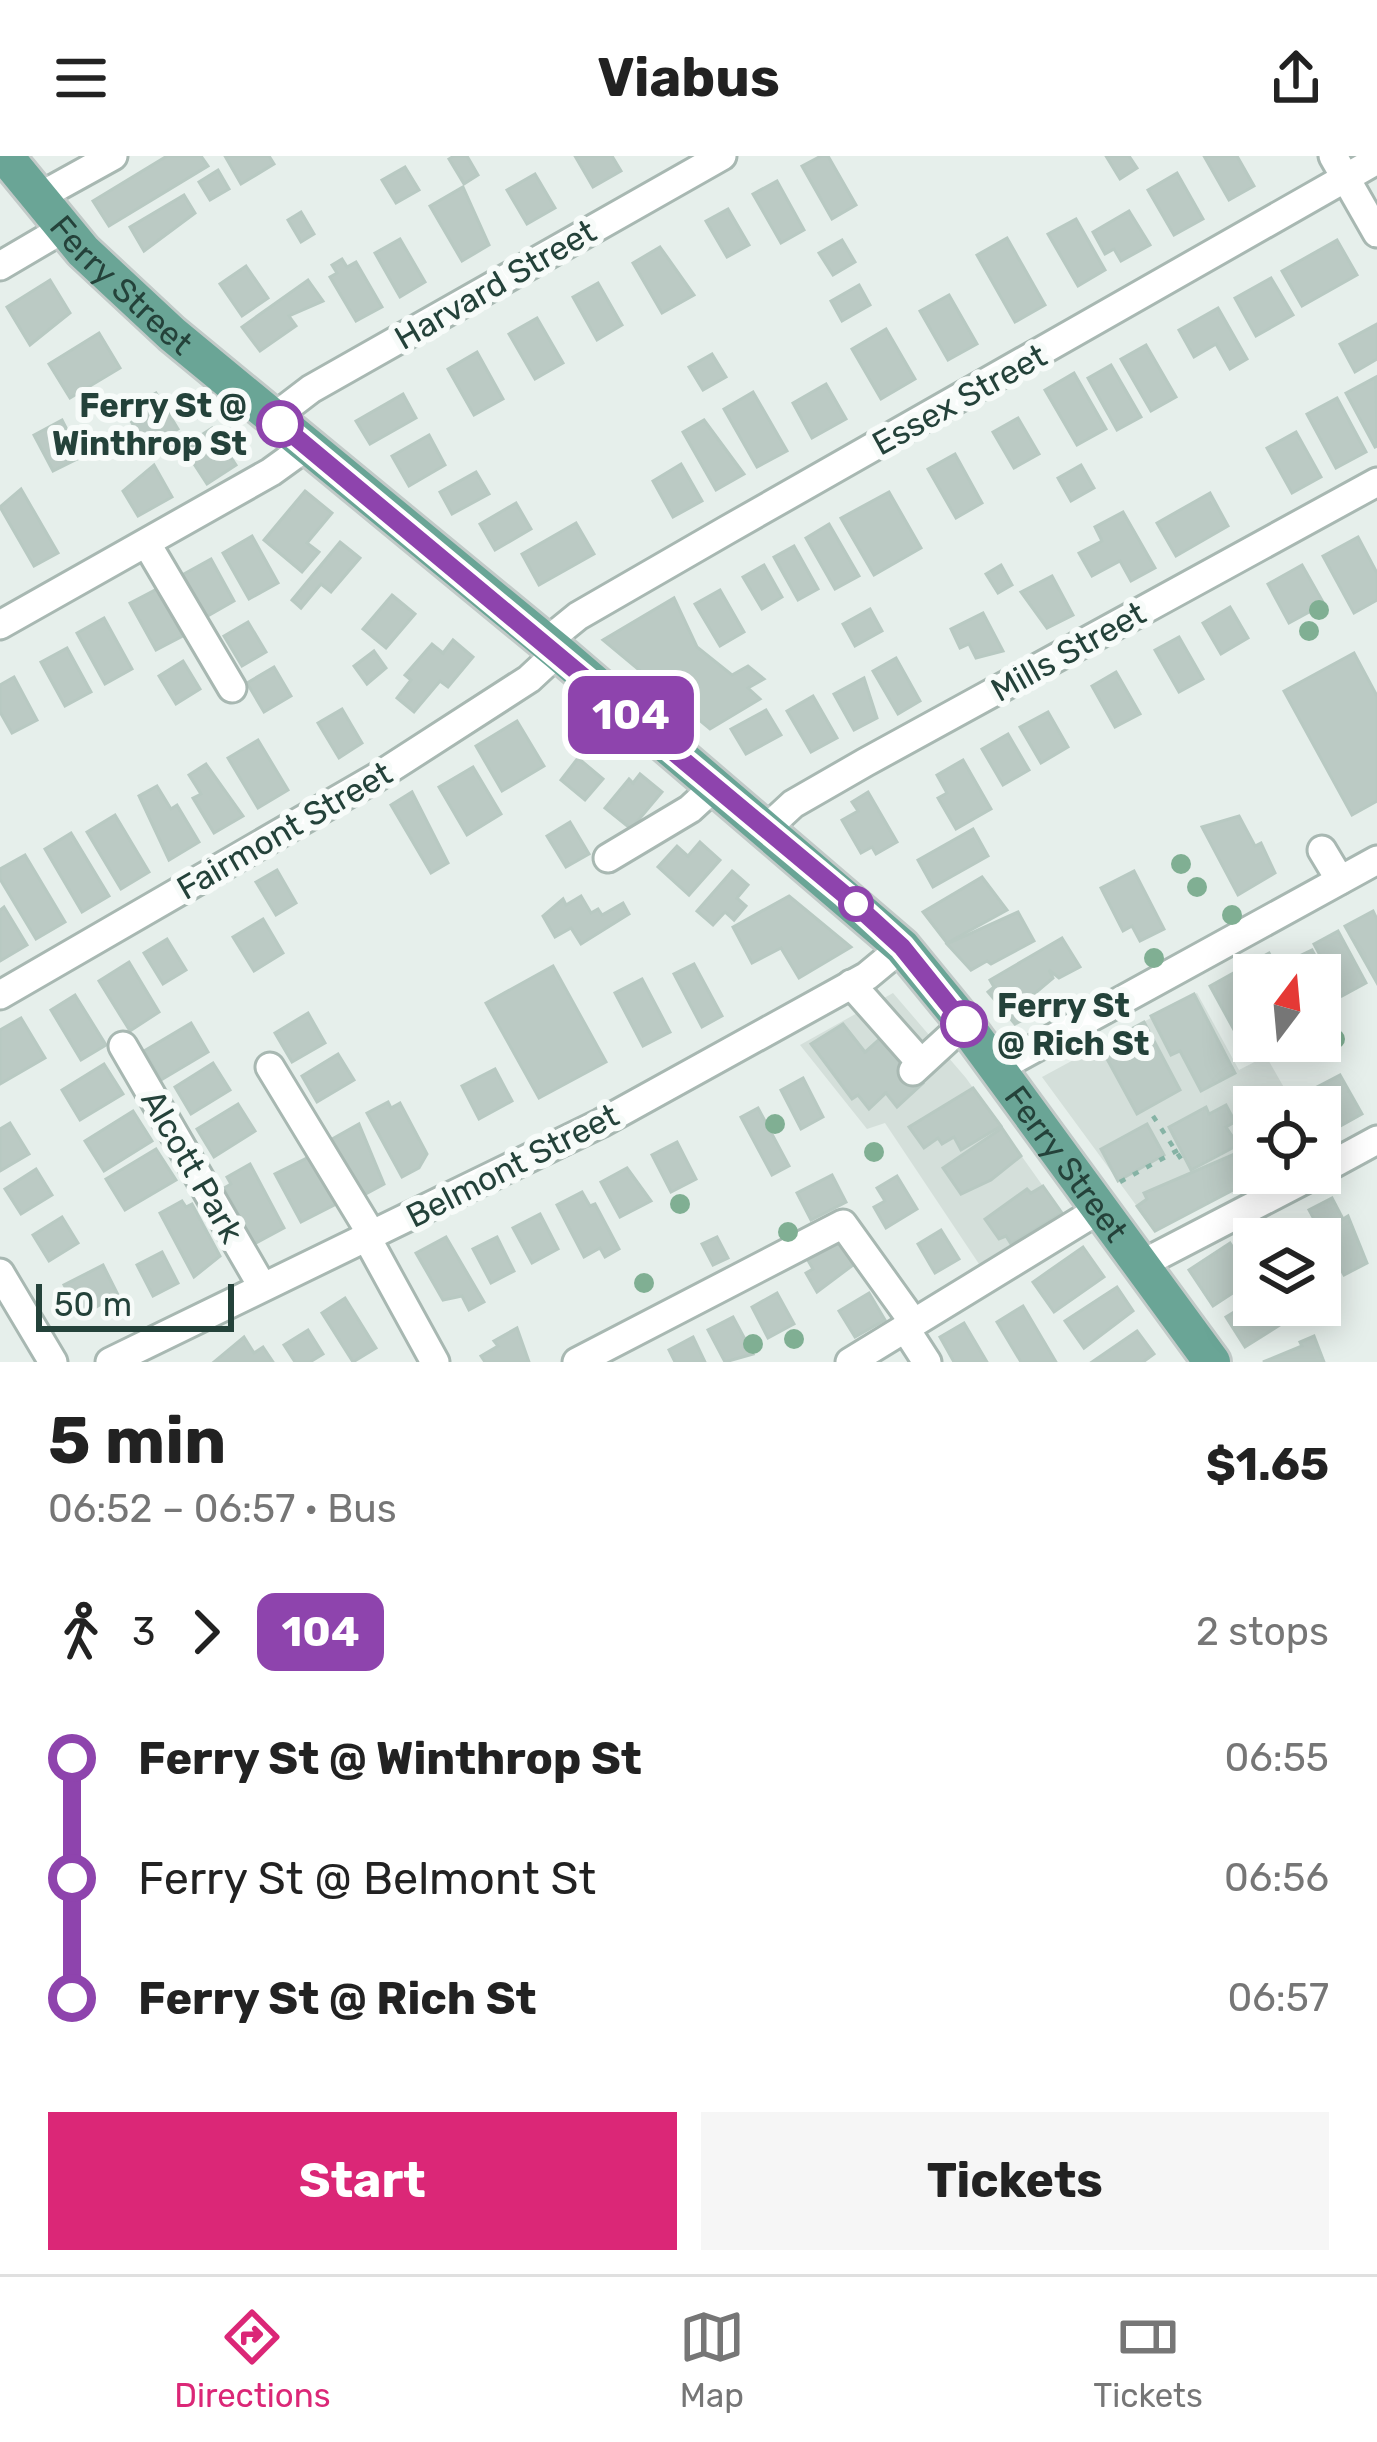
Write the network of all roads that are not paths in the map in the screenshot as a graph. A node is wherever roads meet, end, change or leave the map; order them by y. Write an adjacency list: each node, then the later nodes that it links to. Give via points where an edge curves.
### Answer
1 (4, 156): 6 (main road, Ferry Street)
2 (113, 156): 6 (street)
3 (722, 156): 10 (street, Harvard Street, via 310,389)
4 (1377, 160): 5 (street, Essex Street)
5 (1339, 167): 8 (street); 15 (street, Essex Street, via 613,595)
6 (37, 198): 7 (main road, Ferry Street)
7 (63, 229): 9 (street); 10 (main road, Ferry Street)
8 (1377, 233)
9 (0, 266)
10 (273, 418): 11 (main road, Ferry Street)
11 (307, 446): 13 (street); 15 (main road, Ferry Street)
12 (1377, 482): 18 (street, Mills Street, via 844,774)
13 (147, 544): 14 (street); 16 (street)
14 (0, 625)
15 (552, 647): 17 (main road, Ferry Street); 25 (street, Fairmont Street, via 529,679 377,777)
16 (232, 688)
17 (715, 786): 18 (main road, Ferry Street); 20 (street)
18 (766, 829): 23 (main road, Ferry Street)
19 (1322, 850): 22 (street)
20 (608, 858)
21 (1377, 860): 22 (street)
22 (1340, 880): 31 (street)
23 (902, 947): 24 (street, Belmont Street); 27 (main road, Ferry Street)
24 (851, 984): 26 (street); 36 (street, Belmont Street, via 601,1123)
25 (0, 995)
26 (878, 1019): 27 (street, via 917,1067); 28 (street)
27 (964, 1024): 31 (main road, Ferry Street)
28 (854, 1038)
29 (123, 1046): 39 (street, Alcott Park)
30 (270, 1066): 36 (street)
31 (995, 1070): 35 (main road, Ferry Street)
32 (1377, 1140): 33 (street)
33 (1341, 1160)
34 (1276, 1194): 37 (street)
35 (1110, 1195): 37 (main road, Ferry Street); 40 (street)
36 (369, 1236): 39 (street, Belmont Street); 44 (street)
37 (1140, 1265): 48 (main road, Ferry Street)
38 (0, 1273): 42 (street)
39 (262, 1286): 41 (street, Belmont Street)
40 (909, 1326): 45 (street, via 844,1224); 46 (street); 47 (street)
41 (168, 1349): 43 (street, Belmont Street)
42 (53, 1362)
43 (110, 1362)
44 (434, 1362)
45 (577, 1362)
46 (850, 1362)
47 (927, 1362)
48 (1212, 1362)

